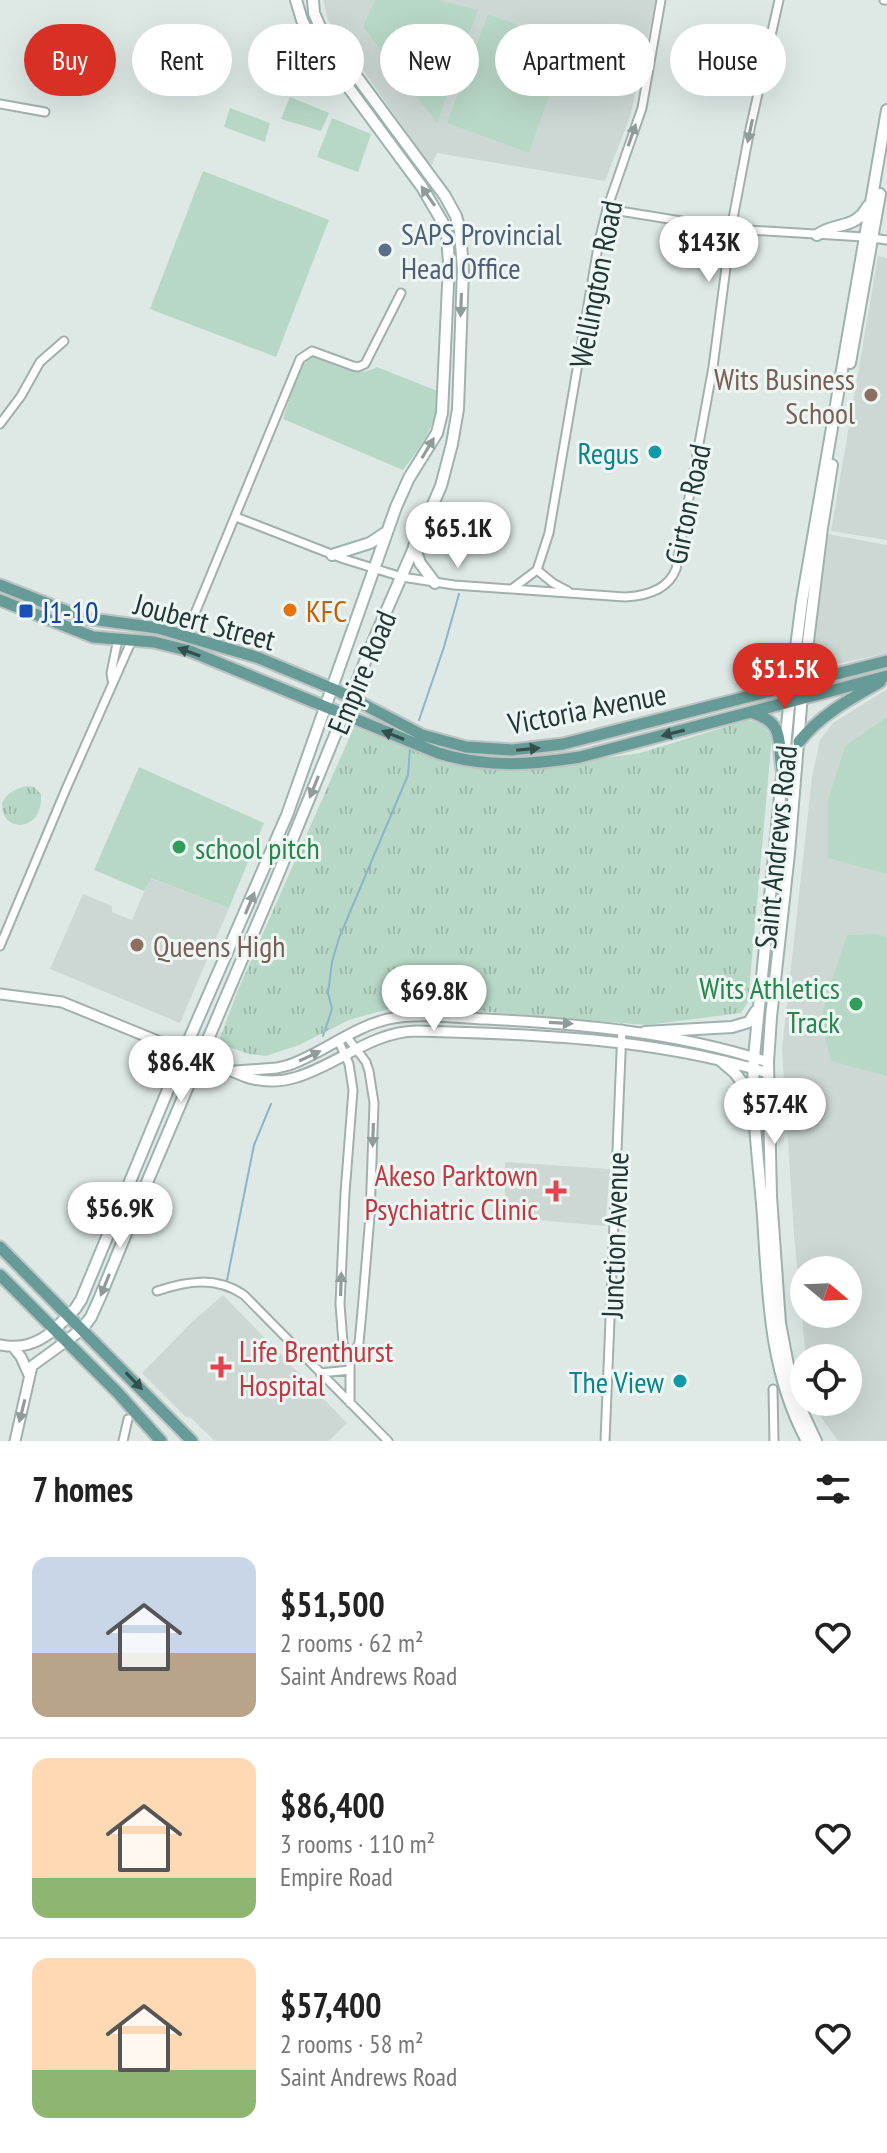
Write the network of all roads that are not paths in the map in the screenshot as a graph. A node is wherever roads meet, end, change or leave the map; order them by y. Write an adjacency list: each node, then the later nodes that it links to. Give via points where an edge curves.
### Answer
1 (296, 0): 19 (main road, Empire Road, one-way to 1, via 442,413 447,235 433,204 309,34)
2 (313, 0): 20 (main road, Empire Road, one-way to 20, via 320,27 445,196 462,237 456,422 444,475)
3 (661, 0): 10 (street, Wellington Road, one-way to 3, via 642,108)
4 (779, 0): 11 (street, Girton Road, one-way to 11)
5 (0, 104): 7 (street)
6 (887, 110): 9 (main road, Saint Andrews Road)
7 (45, 112)
8 (887, 149): 13 (main road, Saint Andrews Road)
9 (872, 198): 12 (main road, via 860,218); 13 (main road, Saint Andrews Road)
10 (607, 209): 11 (street); 23 (street, Wellington Road, via 549,533)
11 (731, 229): 12 (street); 28 (street, Girton Road, via 713,367 676,569 659,589 639,596)
12 (817, 235): 13 (street)
13 (868, 237): 14 (street); 36 (main road, Saint Andrews Road, via 807,569)
14 (887, 240)
15 (401, 293): 18 (street, via 365,364 353,366 312,351 300,359)
16 (64, 341): 17 (street, via 40,362)
17 (0, 424)
18 (236, 517): 21 (street); 30 (street)
19 (387, 531): 21 (main road, via 370,543); 22 (main road, Empire Road)
20 (414, 546): 24 (main road, Empire Road); 25 (main road)
21 (332, 555): 22 (street)
22 (374, 569): 24 (street); 37 (main road, Empire Road)
23 (537, 570): 27 (street); 28 (street, via 561,588)
24 (402, 577): 25 (street); 38 (main road, Empire Road)
25 (435, 583): 27 (street)
26 (0, 585): 30 (main road, Joubert Street, via 84,618)
27 (511, 589): 28 (street)
28 (580, 594)
29 (0, 600): 31 (main road, Joubert Street, via 93,637)
30 (186, 635): 37 (main road, Joubert Street)
31 (118, 639): 32 (main road, Joubert Street); 35 (street)
32 (132, 640): 35 (street); 41 (main road, Joubert Street, one-way to 32, via 190,651)
33 (887, 661): 36 (main road, Victoria Avenue)
34 (887, 677): 39 (main road, Victoria Avenue); 44 (main road, via 826,715)
35 (112, 683): 46 (street)
36 (797, 684): 38 (main road, Victoria Avenue, one-way to 36, via 422,735 466,747 512,750 563,744); 39 (main road, Saint Andrews Road); 40 (main road, Saint Andrews Road)
37 (331, 687): 38 (main road, Joubert Street); 41 (main road, Empire Road)
38 (349, 698): 43 (main road, Empire Road)
39 (803, 699): 40 (main road, Victoria Avenue); 44 (main road, Saint Andrews Road)
40 (790, 702): 42 (main road, Victoria Avenue); 45 (main road, Saint Andrews Road)
41 (323, 707): 43 (main road, Joubert Street); 54 (main road, Empire Road, one-way to 41, via 277,840)
42 (751, 713): 43 (main road, Victoria Avenue, one-way to 43, via 580,757 503,765 438,753); 45 (main road, via 775,727)
43 (343, 715): 56 (main road, Empire Road, one-way to 56)
44 (799, 742): 59 (main road, Saint Andrews Road)
45 (783, 774): 48 (main road, Saint Andrews Road)
46 (0, 946)
47 (0, 994): 54 (street, via 62,1002)
48 (759, 1005): 50 (main road, via 743,1025); 58 (main road, Saint Andrews Road)
49 (622, 1029): 50 (street); 51 (street, one-way to 49, via 380,1021 413,1015); 52 (street, Junction Avenue)
50 (645, 1032): 58 (street)
51 (343, 1039): 53 (street); 55 (street); 60 (street, one-way to 51, via 289,1065)
52 (622, 1043): 53 (street, via 405,1032); 57 (street); 83 (street, Junction Avenue)
53 (355, 1049): 55 (street); 71 (street, one-way to 71, via 366,1062 374,1103 362,1311 359,1343)
54 (184, 1051): 56 (street); 65 (main road, Empire Road, via 81,1300)
55 (345, 1054): 60 (street, via 285,1080 255,1079); 71 (street, one-way to 55, via 340,1304 353,1090)
56 (200, 1058): 60 (street); 66 (main road, Empire Road, one-way to 66)
57 (721, 1061): 58 (street); 61 (main road)
58 (754, 1063): 59 (street); 61 (main road, Saint Andrews Road)
59 (768, 1068): 86 (main road, Saint Andrews Road, via 780,1323 790,1376)
60 (235, 1071)
61 (754, 1099): 85 (main road, Saint Andrews Road, via 775,1352)
62 (0, 1247): 65 (main road)
63 (0, 1275): 67 (main road)
64 (157, 1291): 73 (street, via 200,1281 236,1290)
65 (69, 1315): 66 (main road); 67 (main road, Empire Road)
66 (82, 1329): 68 (main road, Empire Road); 81 (main road, one-way to 81)
67 (54, 1330): 68 (main road); 70 (street, via 31,1345)
68 (65, 1342): 74 (street, via 37,1361); 80 (main road)
69 (0, 1345): 70 (street)
70 (13, 1347): 74 (street)
71 (350, 1360): 72 (street)
72 (350, 1370): 73 (street); 76 (street)
73 (320, 1373): 76 (street)
74 (30, 1375): 78 (street, one-way to 78)
75 (773, 1389): 84 (street)
76 (350, 1403): 82 (street)
77 (128, 1419): 79 (street)
78 (15, 1441)
79 (123, 1441)
80 (161, 1441)
81 (192, 1441)
82 (388, 1441)
83 (605, 1441)
84 (774, 1441)
85 (807, 1441)
86 (816, 1441)

